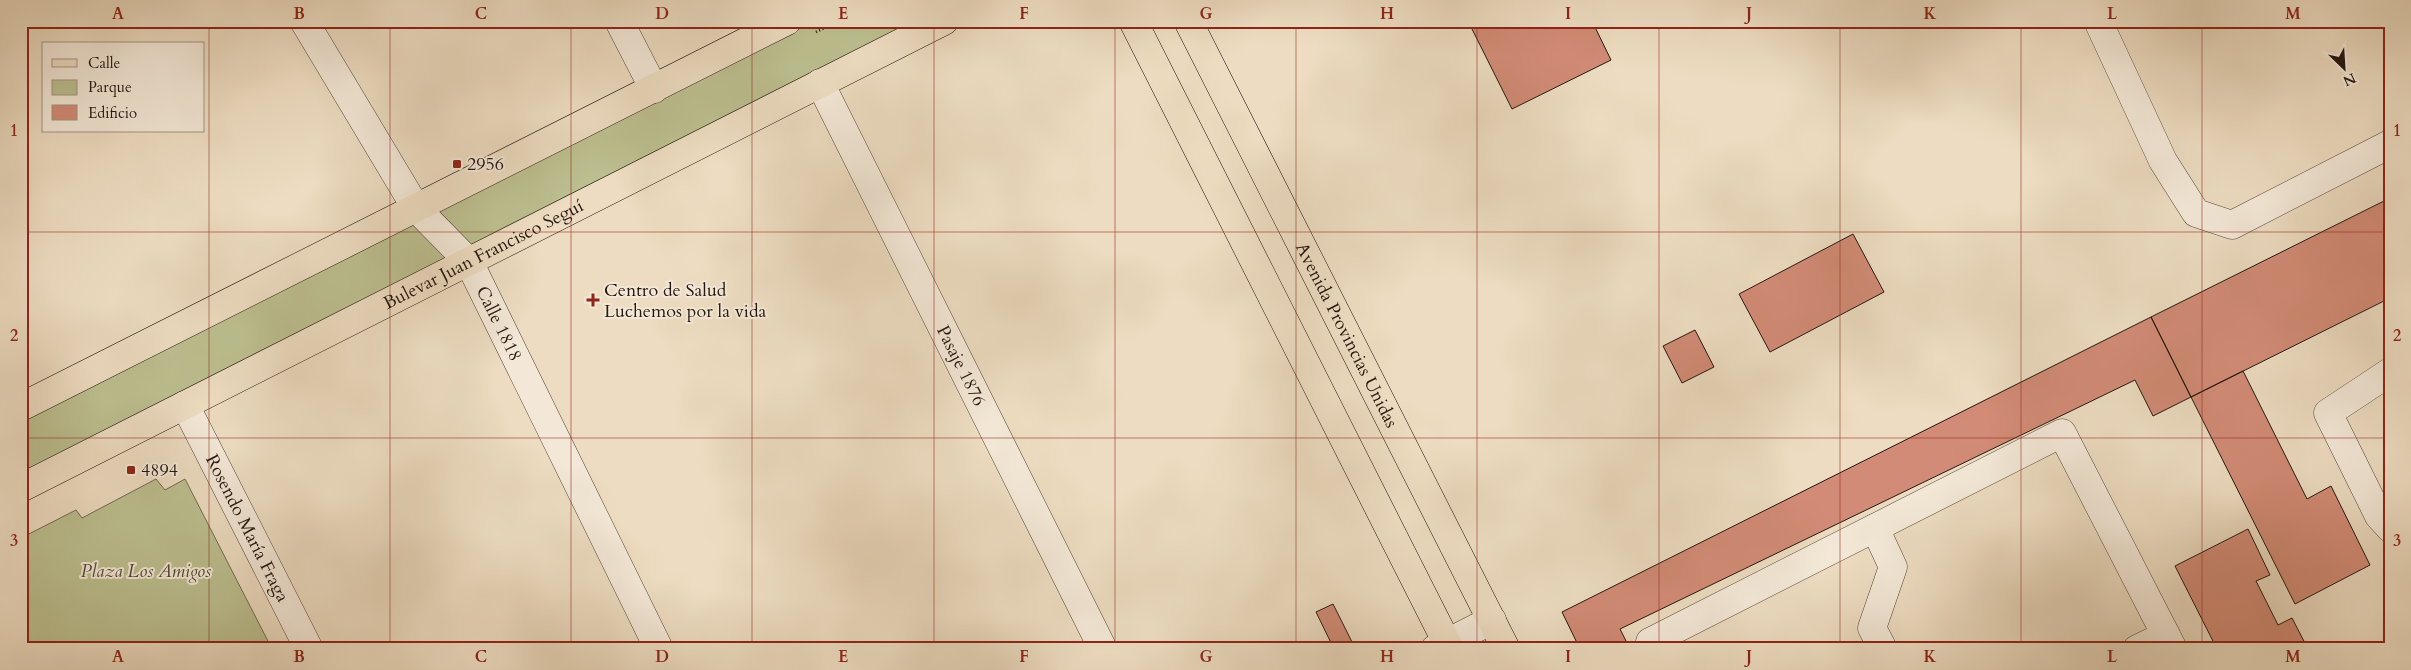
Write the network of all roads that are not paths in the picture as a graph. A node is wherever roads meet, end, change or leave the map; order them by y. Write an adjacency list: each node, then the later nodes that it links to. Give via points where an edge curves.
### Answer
1 (304, 21): 11 (street, Calle 1818)
2 (619, 21): 9 (street)
3 (787, 21): 9 (main road)
4 (944, 21): 8 (main road, Bulevar Juan Francisco Seguí)
5 (1133, 21): 22 (main road)
6 (1188, 21): 19 (main road, Avenida Provincias Unidas)
7 (2098, 21): 10 (street, via 2163,161 2196,213 2232,225)
8 (820, 83): 12 (main road, Bulevar Juan Francisco Seguí); 25 (street, Pasaje 1876)
9 (654, 89): 11 (main road)
10 (2390, 144)
11 (416, 208): 12 (street, Calle 1818); 15 (main road)
12 (469, 262): 14 (main road, Bulevar Juan Francisco Seguí); 24 (street, Calle 1818)
13 (2390, 372): 18 (street, via 2328,413 2379,516)
14 (185, 405): 16 (main road, Bulevar Juan Francisco Seguí); 23 (street, Rosendo María Fraga)
15 (21, 408)
16 (21, 488)
17 (1875, 528): 20 (street); 21 (street, via 2062,433); 27 (street, via 1893,567 1872,628)
18 (2390, 528)
19 (1492, 620): 22 (street); 26 (main road, Avenida Provincias Unidas)
20 (1650, 642)
21 (2169, 642): 28 (street)
22 (1444, 647)
23 (309, 649)
24 (659, 649)
25 (1103, 649)
26 (1506, 649)
27 (1883, 649)
28 (2137, 649)

